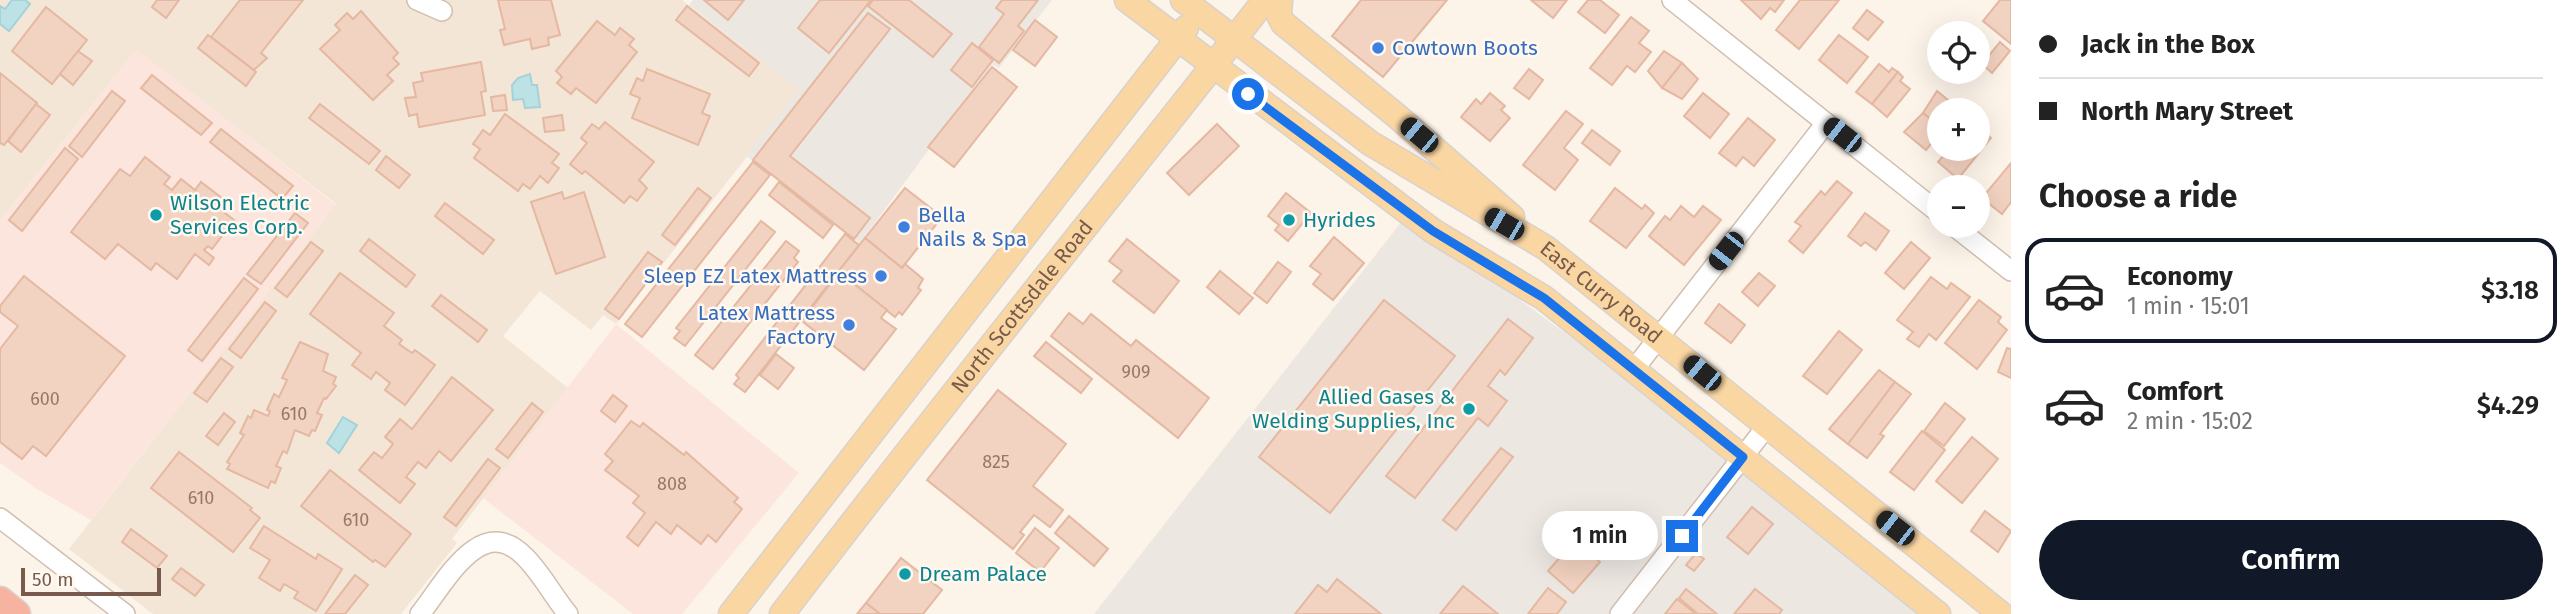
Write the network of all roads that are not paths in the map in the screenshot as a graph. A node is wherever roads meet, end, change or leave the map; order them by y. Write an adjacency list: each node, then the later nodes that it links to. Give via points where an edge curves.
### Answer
1 (417, 0): 7 (street)
2 (1127, 0): 8 (main road, East Curry Road)
3 (1265, 0): 9 (main road, North Scottsdale Road)
4 (1280, 0): 14 (main road, via 1283,23 1449,160)
5 (1672, 0): 11 (street)
6 (1197, 4): 8 (main road, North Scottsdale Road); 9 (main road, East Curry Road)
7 (442, 11)
8 (1177, 39): 10 (main road, East Curry Road); 21 (main road, North Scottsdale Road)
9 (1234, 40): 10 (main road, North Scottsdale Road); 14 (main road, East Curry Road, via 1370,143)
10 (1214, 67): 17 (main road, East Curry Road, via 1433,231 1544,298); 29 (main road, North Scottsdale Road)
11 (1826, 123): 12 (street); 16 (street)
12 (1927, 203)
13 (1969, 238): 15 (street)
14 (1546, 248): 16 (main road, East Curry Road)
15 (2011, 271)
16 (1658, 338): 17 (street); 18 (main road, East Curry Road)
17 (1635, 368): 19 (main road, East Curry Road)
18 (1767, 426): 19 (street); 32 (main road, East Curry Road)
19 (1743, 457): 30 (street); 31 (main road, East Curry Road)
20 (0, 518): 24 (street)
21 (780, 549): 27 (main road, North Scottsdale Road); 28 (main road)
22 (0, 601): 23 (highway)
23 (16, 614)
24 (125, 614)
25 (420, 614): 26 (street, via 471,549 496,542 508,544 525,557)
26 (568, 614)
27 (731, 614)
28 (750, 614)
29 (782, 614)
30 (1620, 614)
31 (1938, 614)
32 (2001, 614)

